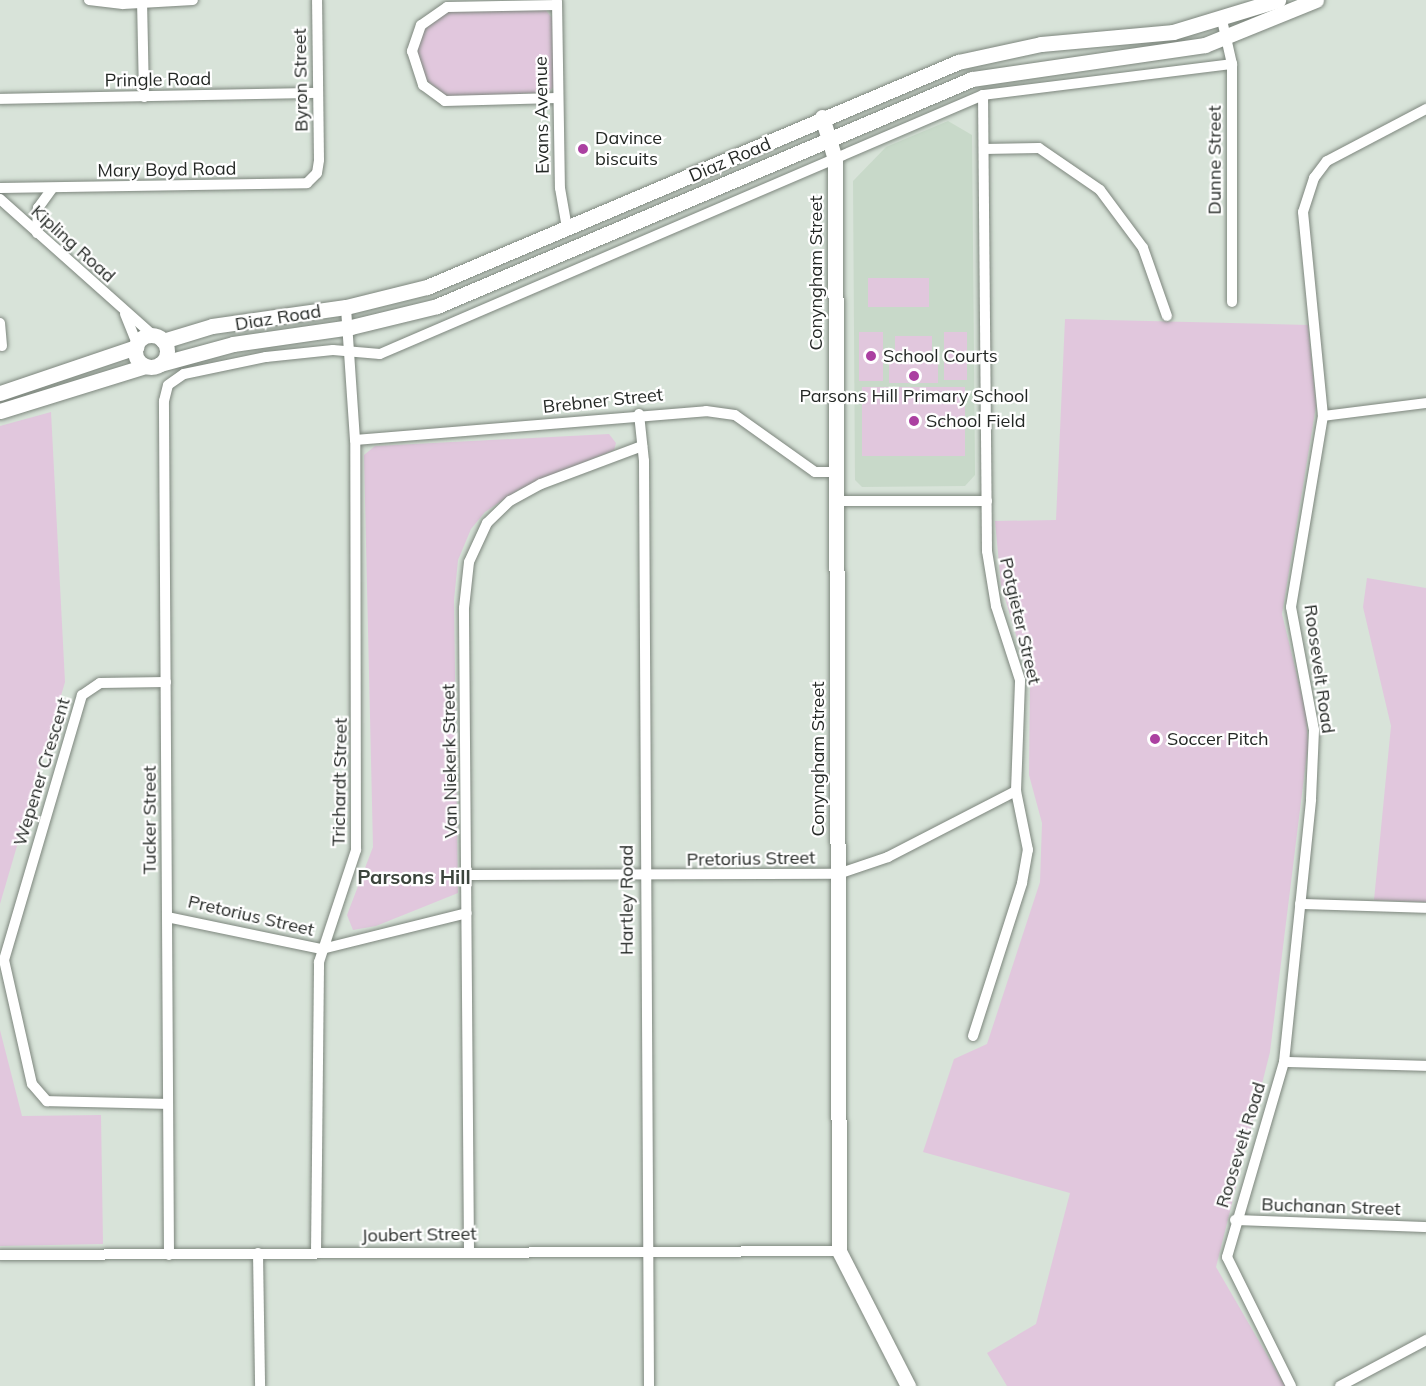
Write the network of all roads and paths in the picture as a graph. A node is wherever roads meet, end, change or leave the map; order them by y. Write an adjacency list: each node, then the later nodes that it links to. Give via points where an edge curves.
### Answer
1 (89, 0): 6 (street)
2 (193, 0): 6 (street)
3 (317, 0): 11 (street, Byron Street)
4 (1278, 0): 8 (street, Diaz Road)
5 (1316, 0): 9 (street, Diaz Road)
6 (142, 2): 13 (street)
7 (557, 3): 14 (street, Evans Avenue); 14 (street, via 447,7 421,25 412,51 423,85 445,101)
8 (1222, 20): 9 (street, Dunne Street); 17 (street, Diaz Road, via 1173,32 1041,44 981,55)
9 (1226, 40): 10 (street, Dunne Street); 18 (street, Diaz Road, via 1174,52 972,80)
10 (1232, 64): 12 (street, Diaz Road); 27 (street, Dunne Street)
11 (317, 93): 13 (street, Pringle Road); 21 (street, Byron Street)
12 (983, 95): 19 (street, Potgieter Street); 20 (street, Diaz Road)
13 (144, 97): 15 (street, Pringle Road)
14 (557, 98): 25 (street, Evans Avenue, via 562,209)
15 (0, 99)
16 (1426, 110): 43 (street, Roosevelt Road, via 1327,161 1305,200)
17 (822, 117): 18 (street, Conyngham Street); 25 (street, Diaz Road)
18 (831, 138): 20 (street, Conyngham Street); 32 (street, Diaz Road, via 464,297)
19 (984, 149): 30 (street, via 1039,148 1100,190 1143,248); 48 (street, Potgieter Street)
20 (835, 159): 36 (street, Diaz Road, via 388,350 372,355); 46 (street, Conyngham Street)
21 (319, 160): 23 (street, Mary Boyd Road, via 315,177 303,184)
22 (0, 188): 23 (street, Mary Boyd Road)
23 (52, 189): 26 (street, via 39,208)
24 (0, 199): 26 (street, Kipling Road)
25 (567, 228): 28 (street, Diaz Road, via 428,287)
26 (37, 233): 29 (street, Kipling Road)
27 (1232, 302)
28 (346, 307): 32 (street, Trichardt Street); 33 (street, Diaz Road, via 212,326)
29 (124, 313): 33 (street, Kipling Road); 34 (street, Kipling Road)
30 (1167, 316)
31 (0, 323): 35 (street)
32 (351, 327): 36 (street, Trichardt Street); 37 (street, Diaz Road, via 233,344)
33 (159, 338): 34 (street, Diaz Road); 37 (street, via 166,356)
34 (135, 341): 37 (street, via 136,356); 39 (street, via 114,355)
35 (2, 346)
36 (352, 351): 38 (street, Diaz Road, via 266,357 184,374); 44 (street, Trichardt Street)
37 (153, 365): 41 (street, Diaz Road)
38 (168, 385): 49 (street, Tucker Street, via 164,401)
39 (0, 393)
40 (1426, 403): 43 (street)
41 (0, 411)
42 (639, 414): 44 (street, Brebner Street); 45 (street, Hartley Road); 46 (street, Brebner Street, via 678,410 735,415 802,466 814,472)
43 (1323, 416): 54 (street, Roosevelt Road, via 1291,607 1314,730)
44 (355, 440): 58 (street, Trichardt Street, via 356,850)
45 (642, 446): 52 (street, Van Niekerk Street, via 524,491 498,511 474,547 464,608); 53 (street, Hartley Road)
46 (836, 472): 47 (street, Conyngham Street)
47 (837, 501): 48 (street); 51 (street, Conyngham Street)
48 (987, 501): 50 (street, Potgieter Street, via 992,588 1022,691)
49 (166, 682): 57 (street, Tucker Street); 62 (street, Wepener Crescent, via 100,683 82,695 4,960 32,1084 47,1101)
50 (1016, 791): 51 (street, Pretorius Street, via 888,857); 59 (street, Potgieter Street, via 1028,833 1027,866)
51 (838, 874): 53 (street, Pretorius Street); 66 (street, Conyngham Street)
52 (469, 875): 53 (street, Pretorius Street); 56 (street, Van Niekerk Street)
53 (643, 877): 67 (street, Hartley Road)
54 (1300, 904): 55 (street); 60 (street, Roosevelt Road)
55 (1426, 908)
56 (467, 914): 58 (street, Pretorius Street); 65 (street, Van Niekerk Street)
57 (167, 916): 58 (street, Pretorius Street); 62 (street, Tucker Street)
58 (322, 949): 69 (street, Trichardt Street, via 318,973)
59 (973, 1036)
60 (1284, 1062): 61 (street); 63 (street, Roosevelt Road)
61 (1426, 1066)
62 (166, 1104): 71 (street, Tucker Street)
63 (1235, 1220): 64 (street, Buchanan Street); 76 (street, Roosevelt Road, via 1227,1249 1231,1273)
64 (1426, 1227)
65 (469, 1251): 67 (street, Joubert Street); 69 (street, Joubert Street)
66 (838, 1251): 67 (street, Joubert Street); 75 (street, Conyngham Street)
67 (646, 1252): 74 (street, Hartley Road)
68 (258, 1253): 69 (street, Joubert Street); 71 (street, Joubert Street); 73 (street)
69 (316, 1253)
70 (0, 1255): 71 (street, Joubert Street)
71 (168, 1255)
72 (1426, 1340): 77 (street)
73 (260, 1386)
74 (649, 1386)
75 (908, 1386)
76 (1291, 1386)
77 (1340, 1386)

